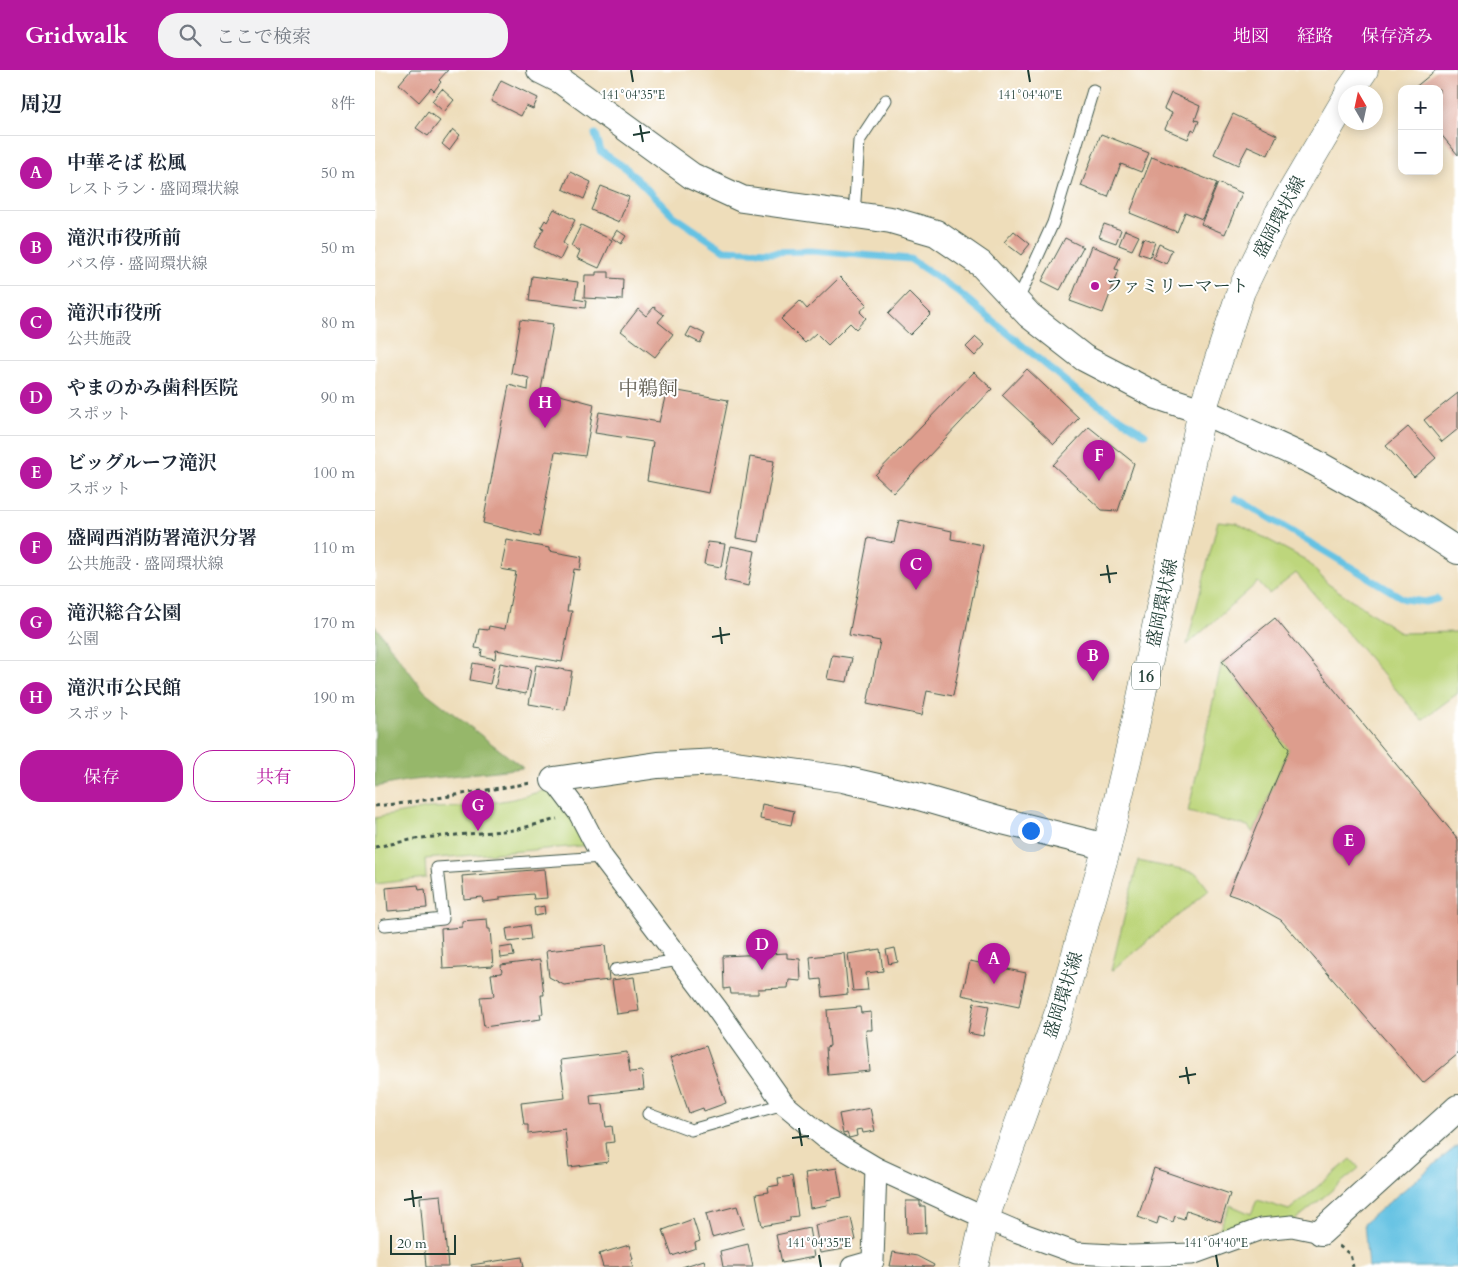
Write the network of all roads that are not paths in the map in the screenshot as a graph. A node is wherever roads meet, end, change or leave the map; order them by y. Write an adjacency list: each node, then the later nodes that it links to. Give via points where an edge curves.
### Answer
1 (1363, 70): 3 (main road)
2 (553, 73): 7 (street, via 692,176 742,199)
3 (1353, 85)
4 (1093, 90): 8 (lane, via 1053,223)
5 (886, 100): 7 (lane, via 859,141)
6 (1338, 111): 9 (main road, 盛岡環状線 / 16, via 1279,213 1241,291)
7 (854, 215): 8 (street, via 891,220 936,233 981,264)
8 (1017, 303): 9 (street, via 1083,358 1157,396)
9 (1202, 411): 10 (street, via 1314,462); 12 (main road, 盛岡環状線 / 16)
10 (1458, 551)
11 (554, 780): 12 (street, via 658,765 720,762 843,779); 13 (street, via 579,813)
12 (1107, 847): 21 (main road, 盛岡環状線 / 16, via 1060,1009)
13 (601, 856): 14 (lane, via 437,868 443,919); 15 (street)
14 (385, 925)
15 (680, 960): 16 (lane); 17 (street)
16 (615, 970)
17 (784, 1104): 19 (lane, via 691,1130); 20 (street, via 824,1137)
18 (1458, 1108): 22 (street)
19 (648, 1114)
20 (876, 1168): 21 (street); 23 (street, via 873,1261)
21 (985, 1218): 22 (street, via 1076,1253 1131,1256 1192,1254 1261,1230 1293,1226); 24 (main road, 盛岡環状線 / 16)
22 (1321, 1232)
23 (852, 1267)
24 (974, 1267)

